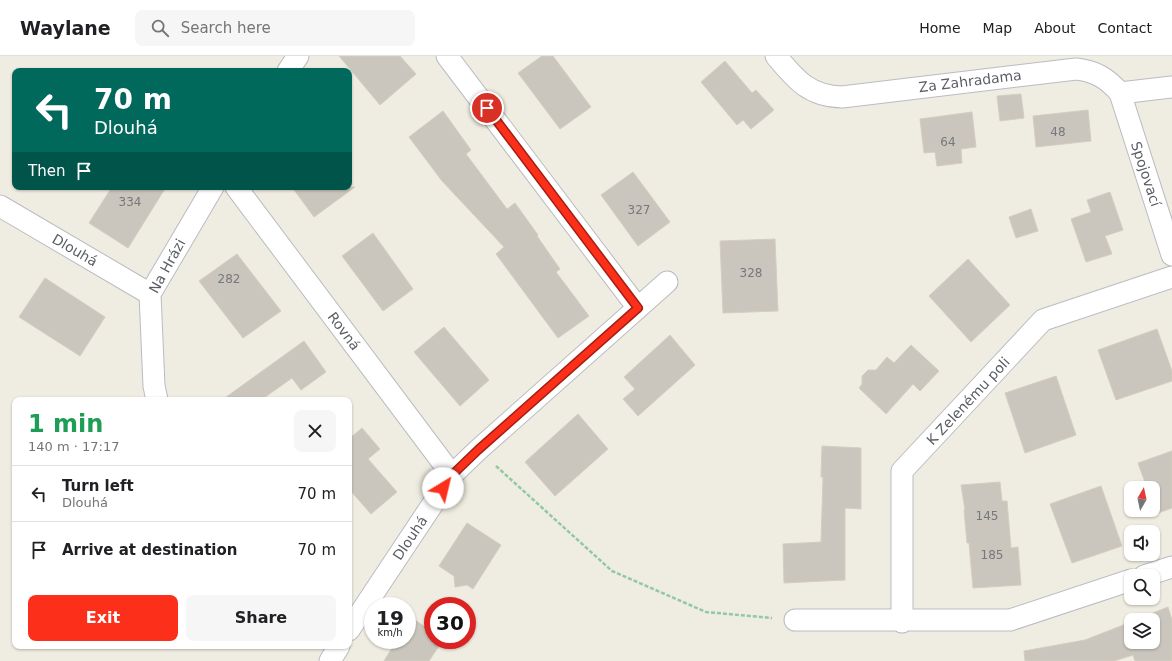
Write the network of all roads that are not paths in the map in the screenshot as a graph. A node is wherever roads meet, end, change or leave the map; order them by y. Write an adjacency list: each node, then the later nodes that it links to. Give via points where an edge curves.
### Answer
1 (298, 56): 4 (street)
2 (448, 56): 14 (street)
3 (776, 56): 6 (street, Za Zahradama, via 799,82 810,90 831,97 1076,69 1100,75)
4 (290, 68)
5 (1172, 87): 6 (street)
6 (1120, 93): 10 (street, Spojovací)
7 (210, 190): 13 (street, Na Hrázi)
8 (238, 190): 16 (street, Rovná)
9 (0, 206): 13 (street, Dlouhá)
10 (1172, 255)
11 (1172, 277): 21 (street, K Zelenému poli, via 1043,320 902,471)
12 (667, 282): 14 (street, Dlouhá)
13 (150, 294): 15 (street, Na Hrázi)
14 (638, 308): 16 (street, Dlouhá)
15 (156, 397)
16 (452, 475): 22 (street, Dlouhá)
17 (1172, 567): 18 (street)
18 (1160, 571)
19 (1124, 582): 21 (street, via 1010,620)
20 (795, 620): 21 (street)
21 (902, 622)
22 (352, 625)
23 (337, 649): 24 (street)
24 (330, 661)

